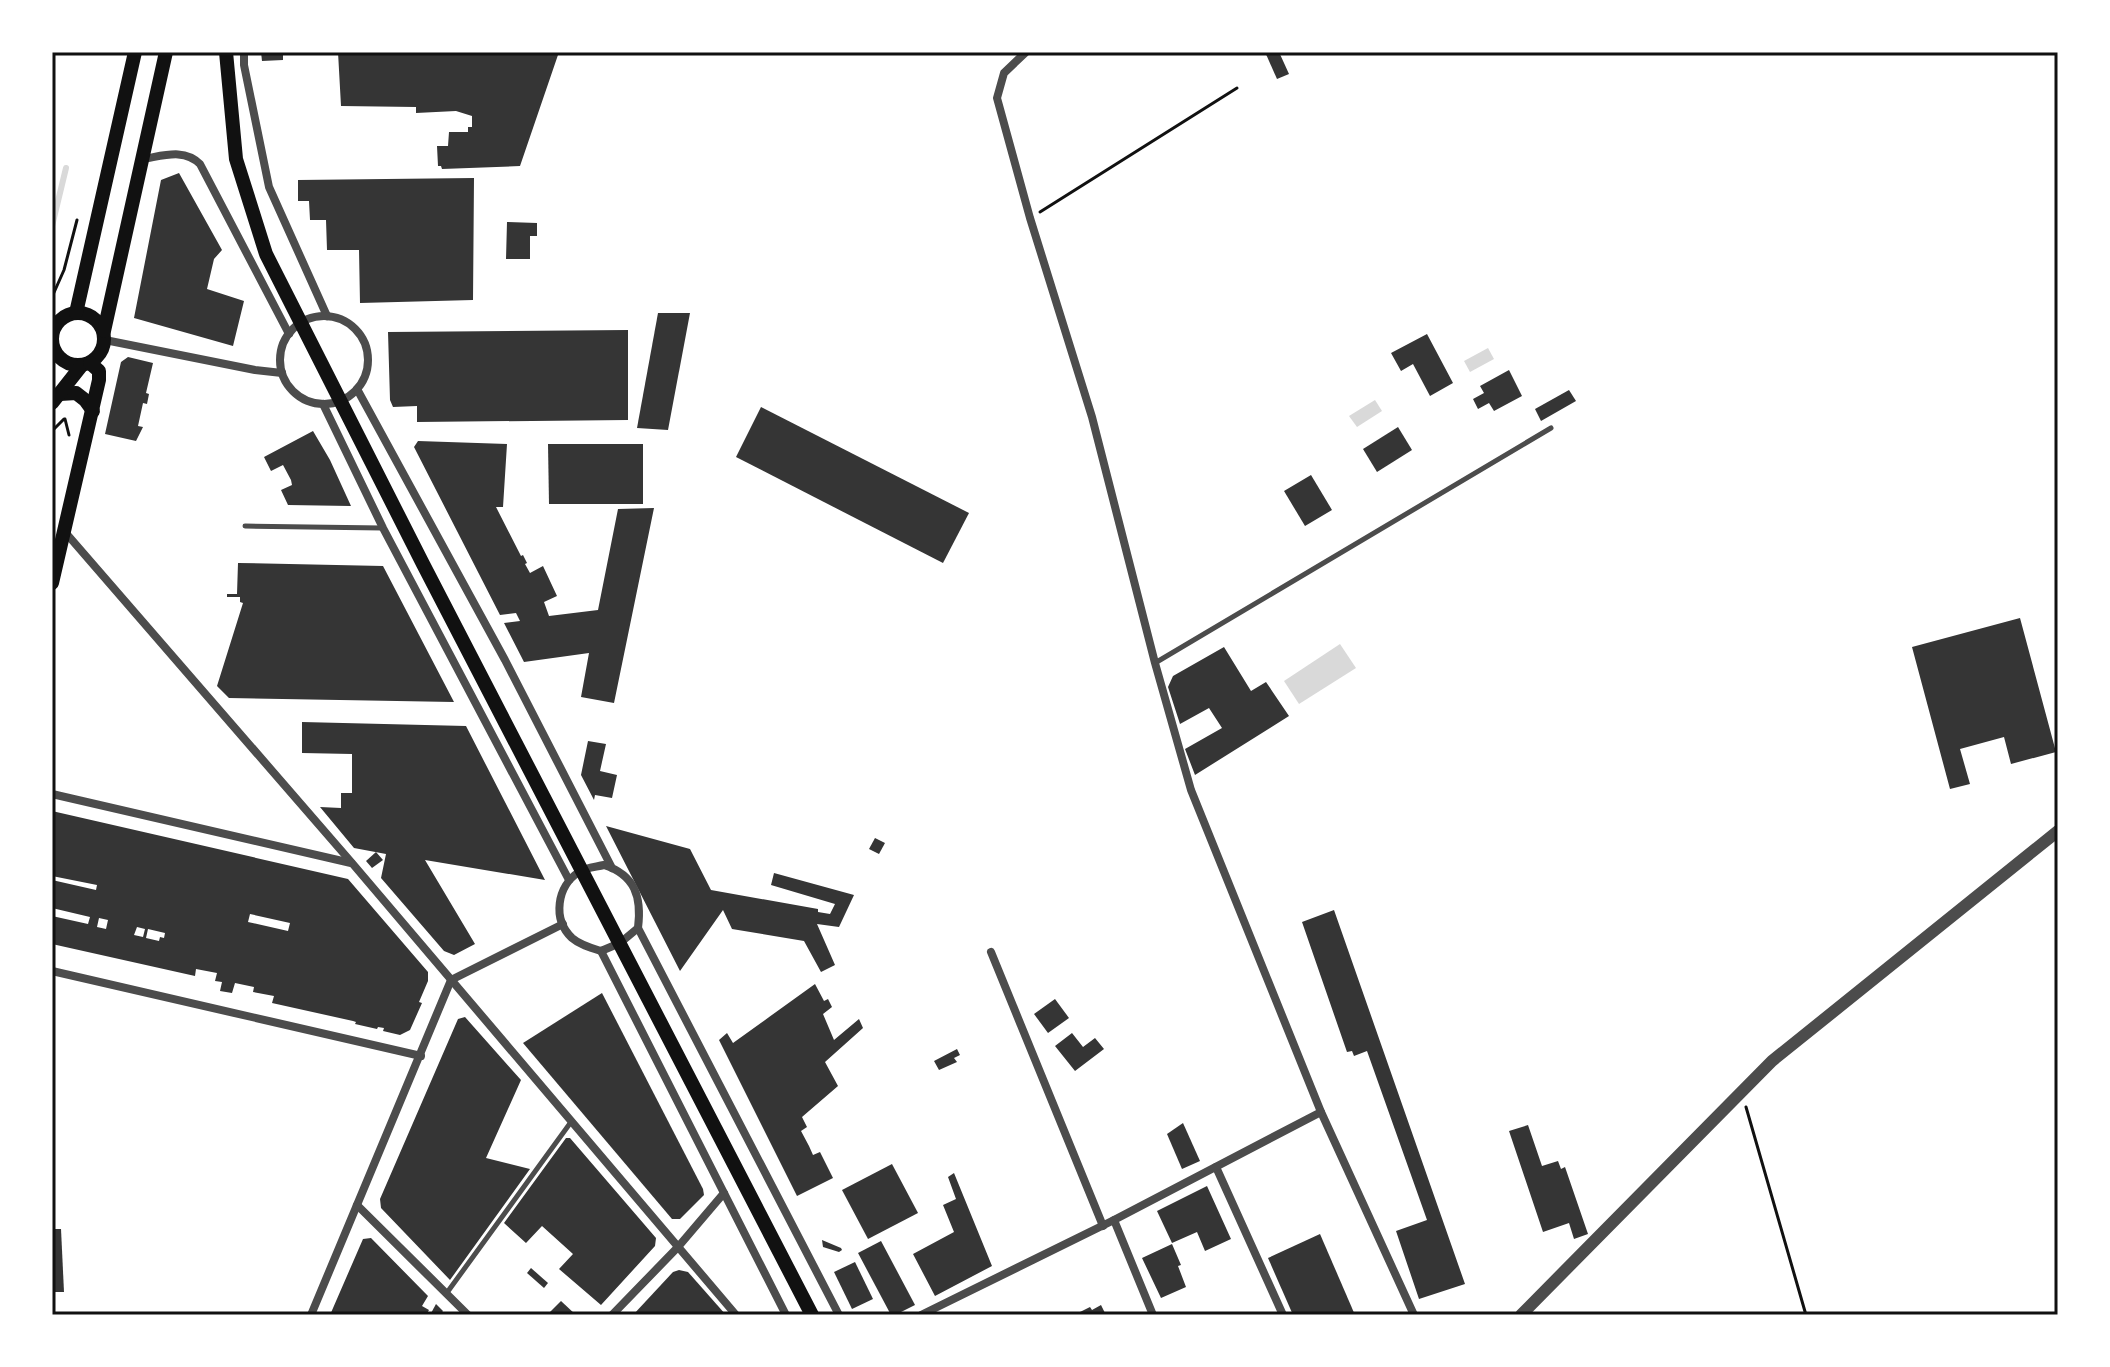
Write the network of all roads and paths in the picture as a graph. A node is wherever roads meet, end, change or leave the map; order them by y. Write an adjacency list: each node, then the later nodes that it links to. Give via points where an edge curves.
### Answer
1 (135, 52): 11 (main road)
2 (166, 52): 7 (main road)
3 (226, 52): 13 (main road, via 236,159 266,254)
4 (244, 52): 12 (street, via 269,187)
5 (1026, 52): 8 (street, via 1004,73 997,98)
6 (1237, 88): 8 (path)
7 (142, 159): 14 (street, via 185,154 200,164); 15 (main road)
8 (1030, 218): 30 (street, via 1092,417)
9 (77, 220): 10 (path)
10 (52, 297)
11 (76, 313): 15 (main road, via 93,317); 16 (main road, via 56,325)
12 (327, 316): 13 (street); 19 (street, via 353,326 362,337 368,364)
13 (302, 322): 14 (street); 20 (main road)
14 (289, 334): 18 (street)
15 (104, 336): 17 (main road, via 98,357); 18 (street)
16 (53, 348): 17 (main road, via 64,361)
17 (86, 364): 21 (main road); 23 (main road, via 99,371)
18 (282, 373): 22 (street, via 298,395)
19 (357, 389): 20 (street); 34 (street)
20 (340, 401): 22 (street); 35 (main road)
21 (57, 404): 23 (main road, via 76,393); 25 (path, via 65,419)
22 (323, 404): 27 (street)
23 (93, 411): 28 (main road)
24 (1551, 428): 30 (lane)
25 (52, 431)
26 (245, 526): 27 (lane)
27 (383, 528): 36 (street)
28 (64, 532): 29 (main road); 33 (street)
29 (52, 583)
30 (1155, 663): 46 (street, via 1191,790)
31 (52, 794): 33 (street)
32 (2058, 831): 45 (street, via 1833,1010)
33 (352, 863): 43 (street)
34 (612, 868): 35 (street); 38 (street, via 630,880 641,908)
35 (582, 869): 36 (street); 39 (main road)
36 (569, 880): 37 (street, via 560,900)
37 (563, 924): 40 (street, via 574,940); 43 (street)
38 (638, 928): 39 (street); 61 (street)
39 (620, 943): 40 (street); 60 (main road)
40 (601, 951): 49 (street)
41 (991, 952): 52 (street)
42 (52, 971): 44 (street)
43 (451, 980): 44 (street); 47 (street)
44 (421, 1056): 50 (street)
45 (1738, 1094): 66 (street); 67 (path, via 1748,1111)
46 (1321, 1112): 48 (street); 65 (street)
47 (571, 1121): 53 (street); 54 (lane)
48 (1216, 1167): 51 (street); 64 (street)
49 (724, 1193): 53 (street); 59 (street)
50 (357, 1205): 54 (street); 55 (street)
51 (1114, 1220): 52 (street); 63 (street)
52 (1103, 1226): 62 (street)
53 (678, 1247): 57 (street); 58 (street)
54 (446, 1294): 56 (street)
55 (311, 1315)
56 (468, 1315)
57 (612, 1315)
58 (736, 1315)
59 (786, 1315)
60 (812, 1315)
61 (839, 1315)
62 (921, 1315)
63 (1153, 1315)
64 (1283, 1315)
65 (1414, 1315)
66 (1521, 1315)
67 (1806, 1315)

